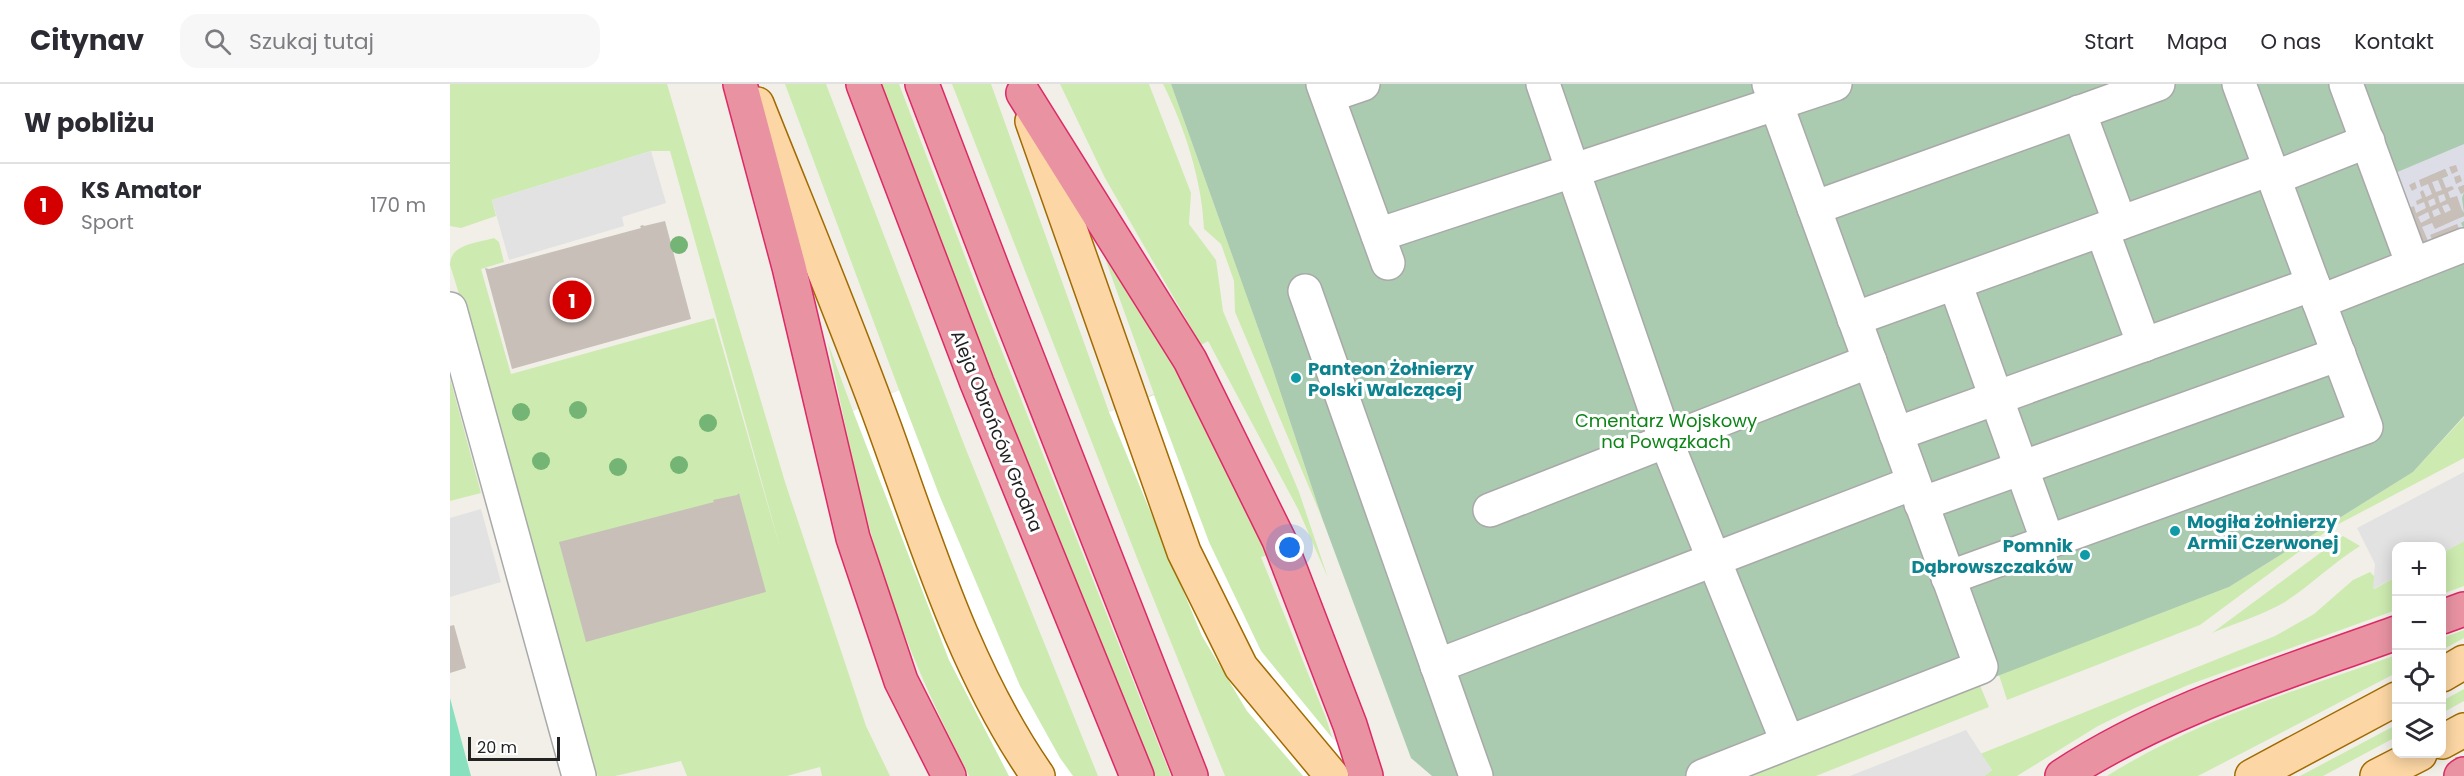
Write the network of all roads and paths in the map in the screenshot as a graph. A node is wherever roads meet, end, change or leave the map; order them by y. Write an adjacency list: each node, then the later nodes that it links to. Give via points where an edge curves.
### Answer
1 (740, 84): 51 (highway, via 789,267 853,538 901,681)
2 (749, 84): 52 (main road, via 981,681)
3 (863, 84): 53 (highway, Aleja Obrońców Grodna, via 976,382)
4 (922, 84): 54 (highway)
5 (1363, 84): 12 (street)
6 (1543, 84): 16 (street)
7 (1835, 84): 13 (street)
8 (2158, 84): 14 (street)
9 (2239, 84): 17 (street)
10 (2346, 84): 15 (street)
11 (1021, 89): 55 (main road, via 1185,552 1241,667); 56 (highway, via 1190,360 1279,540)
12 (1326, 90): 16 (street, via 1383,249)
13 (1773, 94): 16 (street); 18 (street)
14 (2079, 112): 18 (street); 19 (street)
15 (2368, 141): 17 (street); 21 (street)
16 (1573, 171): 32 (street)
17 (2272, 174): 19 (street); 24 (street)
18 (1814, 208): 26 (street)
19 (2111, 227): 22 (street); 27 (street)
20 (2464, 246): 21 (street)
21 (2413, 265): 24 (street)
22 (1955, 283): 26 (street); 30 (street)
23 (1305, 291): 43 (street)
24 (2316, 293): 27 (street); 28 (street)
25 (450, 309): 50 (street)
26 (1854, 319): 29 (street)
27 (2144, 345): 30 (street)
28 (2339, 354): 33 (street); 36 (street, via 2366,427)
29 (1870, 361): 31 (street); 32 (street)
30 (1996, 397): 31 (street); 33 (street)
31 (1896, 434): 34 (street)
32 (1666, 441): 35 (street); 37 (street)
33 (2022, 468): 34 (street); 36 (street)
34 (1917, 494): 37 (street); 38 (street)
35 (1490, 510)
36 (2048, 542): 38 (street)
37 (1714, 560): 43 (street); 48 (street)
38 (1948, 578): 48 (street, via 1981,667)
39 (2464, 609): 40 (highway)
40 (2446, 616)
41 (2392, 635): 59 (highway, via 2184,712 2123,740)
42 (2464, 662): 44 (main road)
43 (1437, 666): 57 (street)
44 (2446, 673)
45 (2392, 702): 60 (main road)
46 (2464, 730): 47 (main road)
47 (2446, 740)
48 (1787, 741): 58 (street)
49 (2411, 758): 61 (main road)
50 (579, 776)
51 (949, 776)
52 (1038, 776)
53 (1137, 776)
54 (1191, 776)
55 (1332, 776)
56 (1366, 776)
57 (1476, 776)
58 (1703, 776)
59 (2062, 776)
60 (2253, 776)
61 (2377, 776)

